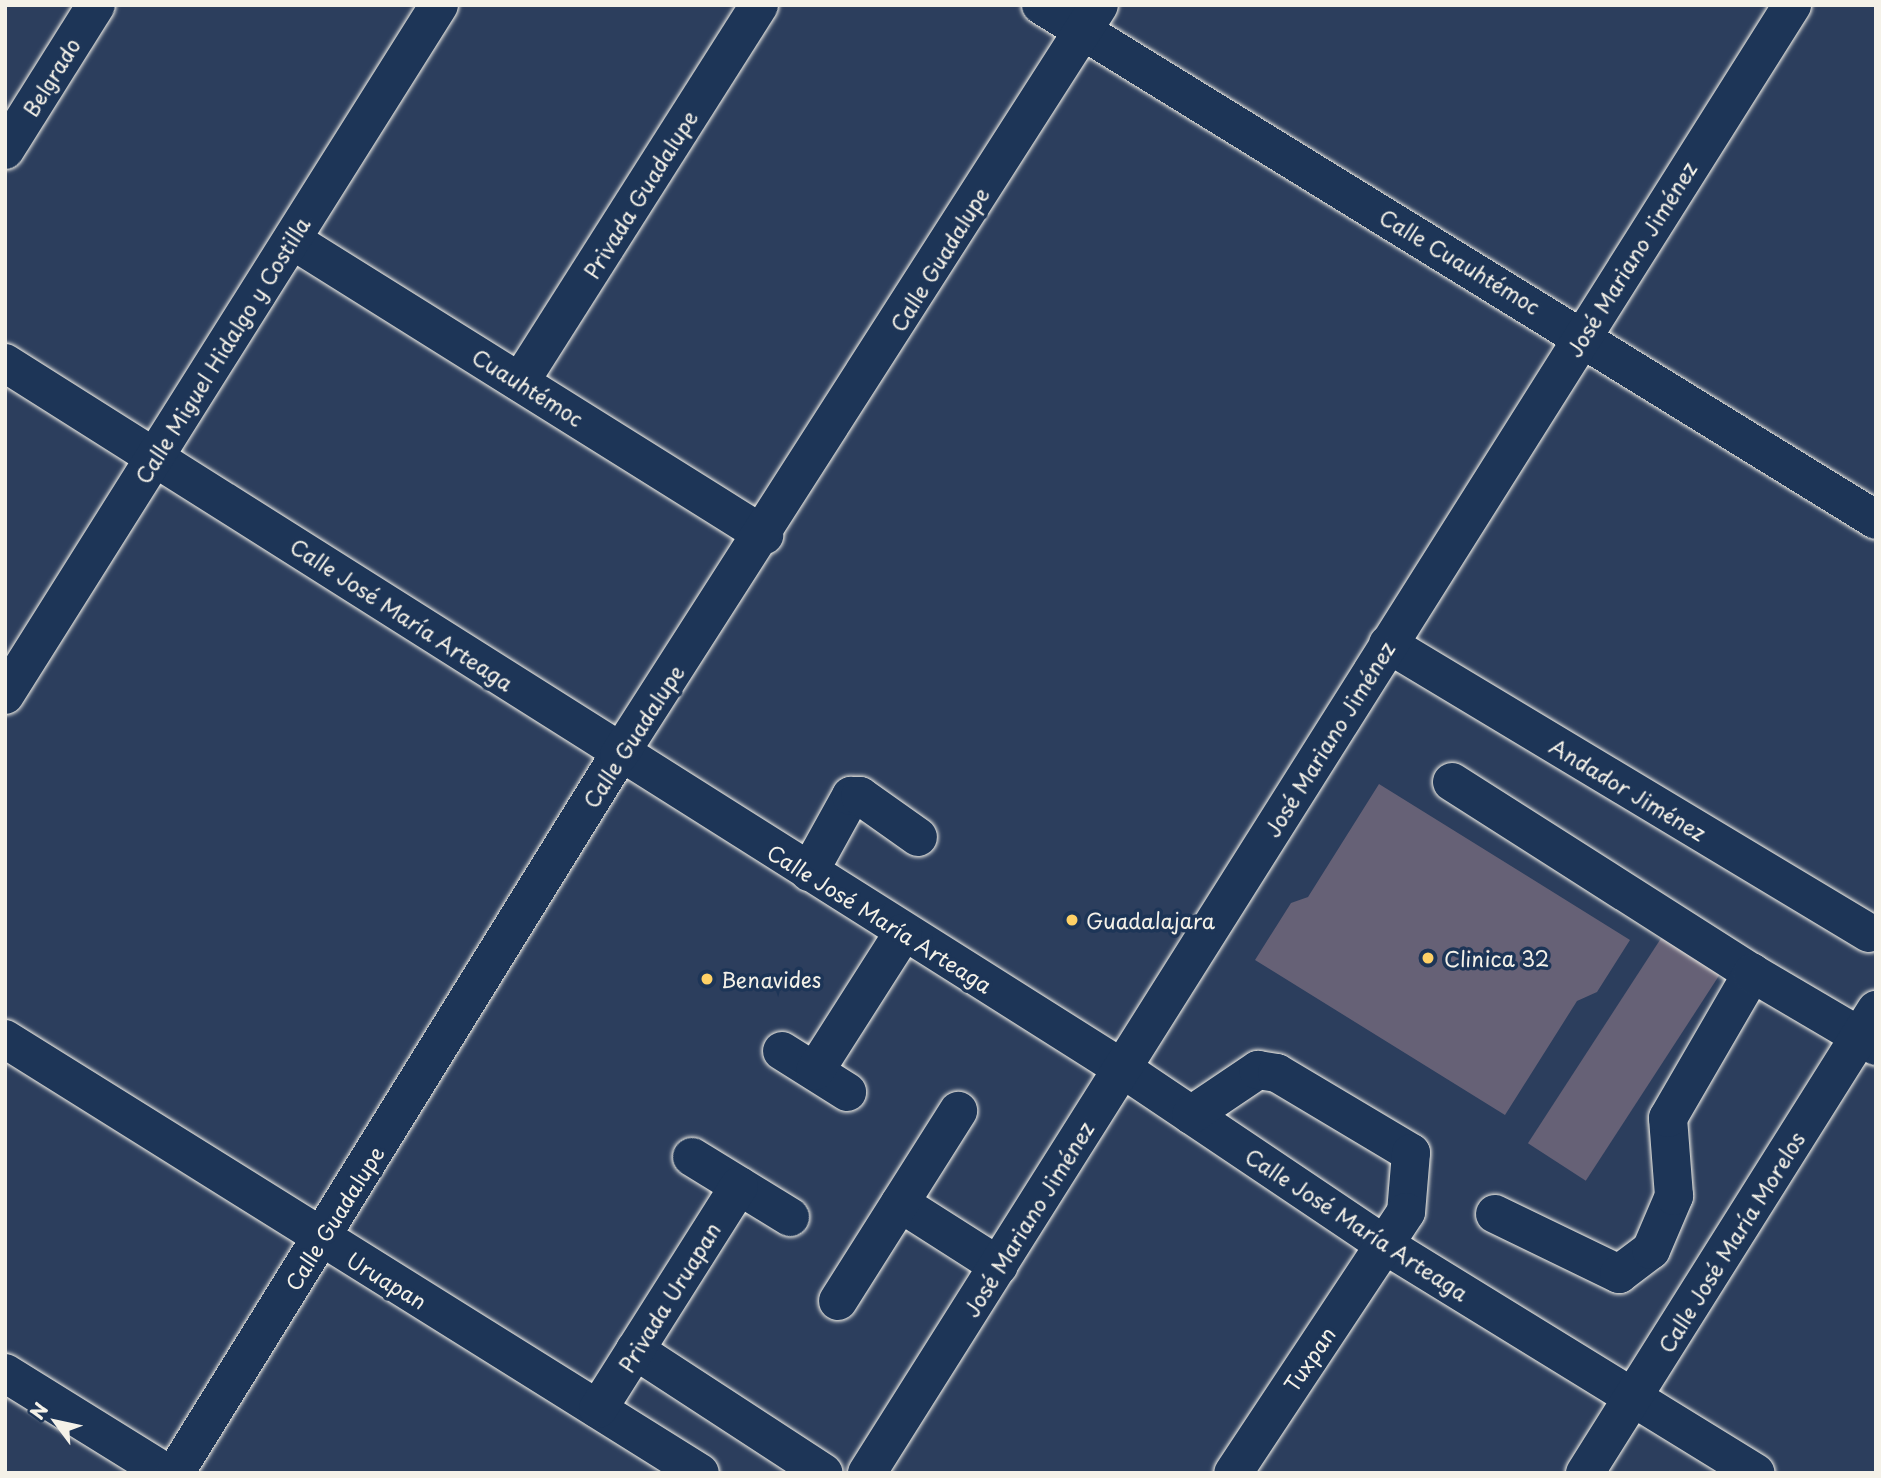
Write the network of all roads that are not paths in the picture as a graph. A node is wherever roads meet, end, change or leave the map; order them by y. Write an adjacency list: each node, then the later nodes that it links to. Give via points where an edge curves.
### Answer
1 (96, 5): 7 (street, Belgrado)
2 (439, 5): 8 (street, Calle Miguel Hidalgo y Costilla)
3 (759, 5): 11 (street, Privada Guadalupe)
4 (1041, 5): 6 (street, Calle Cuauhtémoc)
5 (1793, 5): 9 (street, José Mariano Jiménez)
6 (1091, 19): 9 (street, Calle Cuauhtémoc); 14 (street, Calle Guadalupe)
7 (5, 150)
8 (292, 240): 11 (street, Cuauhtémoc); 12 (street, Calle Miguel Hidalgo y Costilla)
9 (1582, 335): 13 (street, Calle Cuauhtémoc); 15 (street, José Mariano Jiménez)
10 (5, 363): 12 (street, Calle José María Arteaga)
11 (520, 382): 14 (street, Cuauhtémoc)
12 (157, 454): 16 (street, Calle Miguel Hidalgo y Costilla); 17 (street, Calle José María Arteaga)
13 (1876, 520)
14 (764, 535): 17 (street, Calle Guadalupe)
15 (1388, 645): 21 (street, Andador Jiménez); 27 (street, José Mariano Jiménez)
16 (5, 695)
17 (619, 755): 20 (street, Calle José María Arteaga); 37 (street, Calle Guadalupe)
18 (1452, 782): 23 (street)
19 (918, 837): 20 (street, via 860,796 851,796)
20 (809, 872): 22 (street, Calle José María Arteaga)
21 (1874, 931)
22 (903, 933): 27 (street, Calle José María Arteaga); 28 (street)
23 (1752, 973): 24 (street); 35 (street, via 1668,1118 1674,1196 1651,1250 1619,1274)
24 (1870, 1031): 43 (street, Calle José María Morelos)
25 (5, 1039): 37 (street, Uruapan)
26 (782, 1051): 28 (street)
27 (1123, 1069): 31 (street, Calle José María Arteaga); 39 (street, José Mariano Jiménez)
28 (815, 1071): 29 (street)
29 (847, 1092)
30 (958, 1111): 34 (street)
31 (1191, 1115): 38 (street, Calle José María Arteaga); 38 (street, Tuxpan, via 1258,1070 1277,1073 1411,1153 1406,1212)
32 (692, 1157): 33 (street)
33 (739, 1186): 36 (street); 41 (street, Privada Uruapan)
34 (900, 1203): 39 (street); 40 (street)
35 (1495, 1214)
36 (790, 1217)
37 (321, 1239): 44 (street, Uruapan); 47 (street, Calle Guadalupe)
38 (1385, 1245): 43 (street, Calle José María Arteaga); 50 (street, Tuxpan)
39 (999, 1266): 45 (street, José Mariano Jiménez)
40 (838, 1301)
41 (635, 1350): 44 (street, Privada Uruapan); 49 (street)
42 (5, 1373): 46 (street)
43 (1635, 1395): 51 (street, Calle José María Morelos); 52 (street, Calle José María Arteaga)
44 (598, 1409): 48 (street, Uruapan)
45 (877, 1469)
46 (166, 1473)
47 (176, 1473)
48 (700, 1473)
49 (824, 1473)
50 (1233, 1473)
51 (1585, 1473)
52 (1755, 1473)

